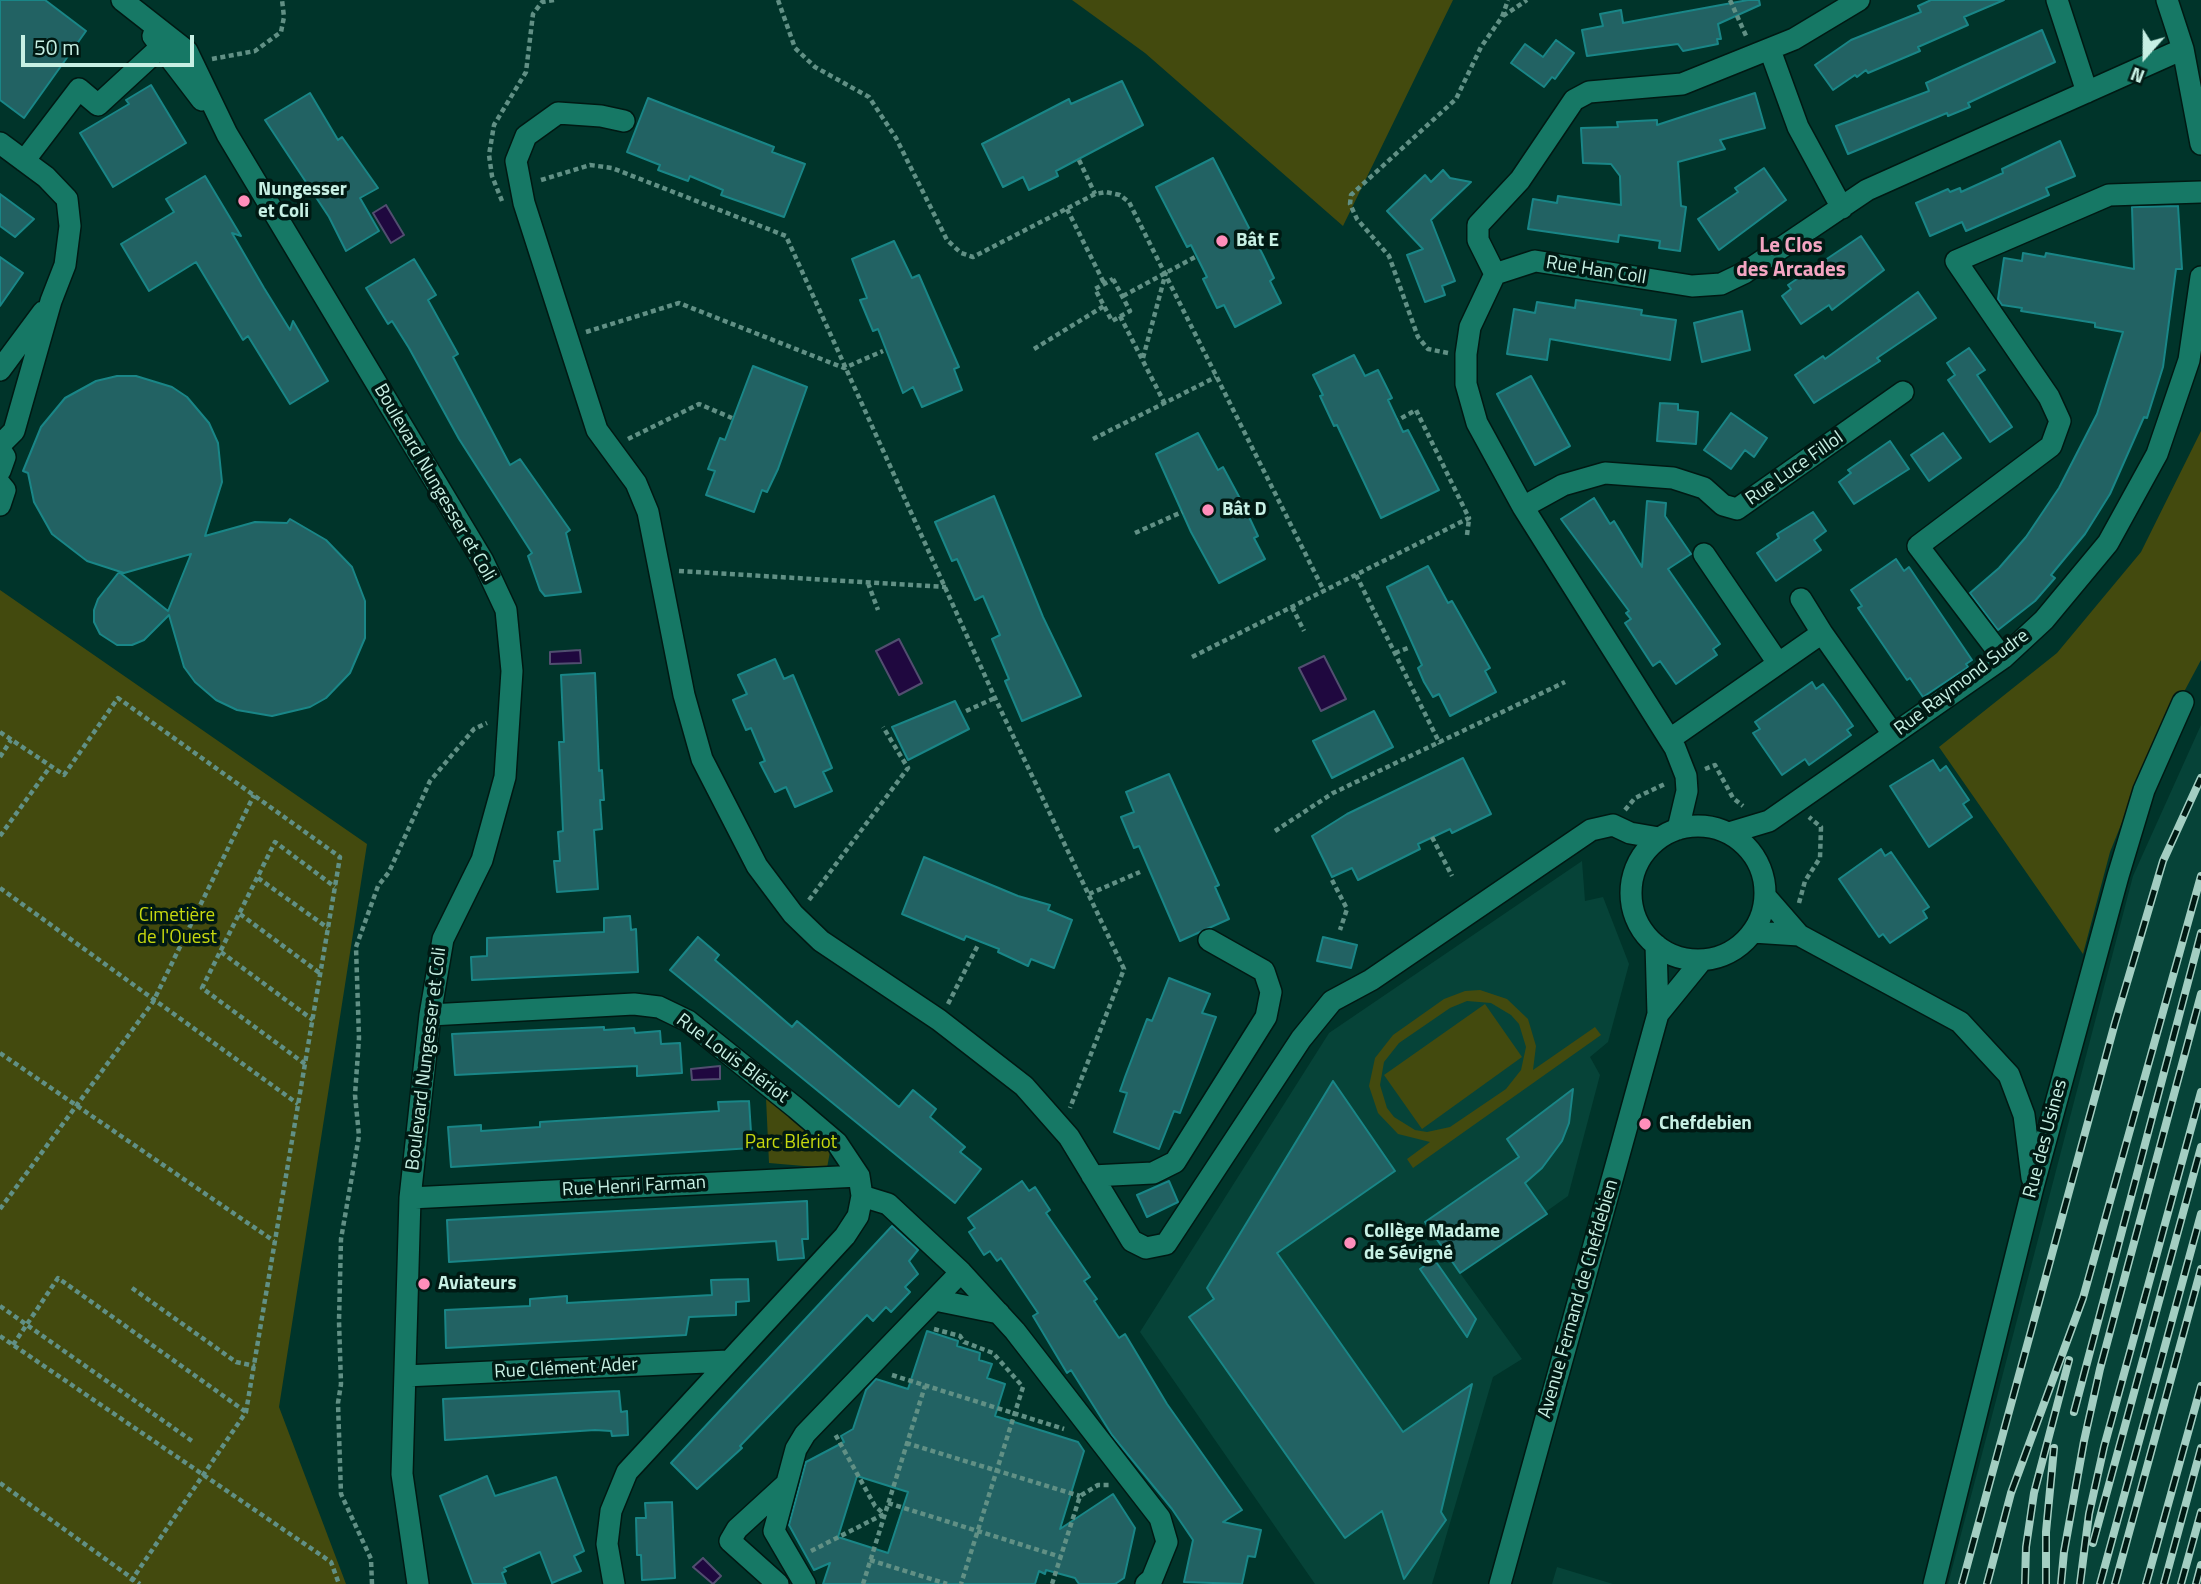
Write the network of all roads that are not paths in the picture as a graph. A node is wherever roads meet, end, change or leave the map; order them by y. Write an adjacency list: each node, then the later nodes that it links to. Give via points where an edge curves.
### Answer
1 (1858, 0): 7 (street)
2 (2057, 0): 8 (street)
3 (2166, 0): 6 (street)
4 (129, 5): 5 (street, Boulevard Nungesser et Coli); 9 (street, Boulevard Nungesser et Coli, via 187,51)
5 (161, 47): 9 (street, Boulevard Nungesser et Coli); 13 (street, via 98,105 79,89)
6 (2183, 49): 8 (street, Rue Han Coll); 12 (street)
7 (1762, 53): 15 (street); 16 (street, via 1682,84 1589,92 1574,100 1520,180 1478,225 1478,240)
8 (2087, 92): 15 (street, Rue Han Coll, via 1867,190)
9 (219, 120): 48 (street, Boulevard Nungesser et Coli, via 489,573 506,610 512,671 505,777 482,860 443,939)
10 (624, 121): 49 (street, via 558,113 526,136 516,161 597,430 636,483 648,512 684,695 702,759 757,866 793,914 821,941 939,1020 1024,1086 1062,1127)
11 (0, 143): 13 (street)
12 (2201, 144)
13 (24, 161): 18 (street, via 67,199 71,226 65,265)
14 (2201, 192): 29 (street, via 2109,195 1956,261 2049,397 2060,421 2051,446 1918,546)
15 (1842, 208): 16 (street, Rue Han Coll, via 1721,284 1692,286 1535,261)
16 (1494, 274): 25 (street, via 1470,327 1466,384 1477,423)
17 (2201, 277): 29 (street, Rue Raymond Sudre, via 2189,360 2157,454 2108,543 2044,620)
18 (51, 301): 19 (street); 21 (street, via 14,431)
19 (0, 370)
20 (1903, 392): 25 (street, Rue Luce Fillol, via 1737,509 1723,505 1704,488 1673,478 1605,473 1563,485)
21 (0, 447): 22 (street, via 5,457)
22 (0, 471)
23 (0, 484): 24 (street, via 5,490)
24 (0, 505)
25 (1523, 507): 33 (street)
26 (1704, 554): 30 (street)
27 (1801, 599): 28 (street)
28 (1822, 633): 30 (street); 32 (street)
29 (2003, 658): 32 (street, Rue Raymond Sudre)
30 (1778, 663): 33 (street)
31 (2183, 702): 51 (street, Rue des Usines, via 2140,802)
32 (1893, 734): 35 (street, Rue Raymond Sudre)
33 (1670, 739): 34 (street, via 1686,776)
34 (1687, 791): 36 (street); 38 (street)
35 (1769, 821): 36 (street, Rue Raymond Sudre, via 1742,831); 39 (street)
36 (1719, 830): 38 (street); 39 (street, via 1744,844)
37 (1630, 833): 38 (street); 40 (street); 49 (street, via 1613,825 1591,830 1371,980 1332,1001 1301,1039 1166,1244 1146,1248 1132,1241)
38 (1668, 834): 40 (street)
39 (1756, 860): 41 (street)
40 (1638, 863): 45 (street, via 1631,885 1632,907 1641,928)
41 (1765, 896): 42 (street); 43 (street)
42 (1753, 932): 43 (street); 46 (street, via 1721,956)
43 (1799, 935): 51 (street, via 1960,1022 2001,1066 2024,1115)
44 (1209, 940): 49 (street, via 1264,971 1271,992 1266,1017 1175,1162 1153,1173)
45 (1656, 945): 46 (street, via 1678,956); 47 (street, Avenue Fernand de Chefdebien)
46 (1702, 960): 47 (street, Avenue Fernand de Chefdebien)
47 (1658, 1013): 64 (street, Avenue Fernand de Chefdebien)
48 (430, 1015): 50 (street, Rue Louis Blériot, via 634,1004 659,1007 688,1021 837,1143); 52 (street, Boulevard Nungesser et Coli)
49 (1092, 1176)
50 (861, 1186): 52 (street, Rue Henri Farman); 53 (street, via 888,1204); 56 (street, via 858,1216 845,1237)
51 (2033, 1187): 65 (street, Rue des Usines)
52 (410, 1198): 57 (street, Boulevard Nungesser et Coli)
53 (961, 1272): 54 (street); 55 (street)
54 (935, 1300): 55 (street); 58 (street, via 796,1449)
55 (999, 1313): 63 (street, via 1160,1518 1167,1542 1153,1579)
56 (728, 1361): 57 (street, Rue Clément Ader); 60 (street, via 627,1472 611,1511 607,1544)
57 (405, 1376): 59 (street, Boulevard Nungesser et Coli, via 402,1474)
58 (786, 1484): 61 (street, via 730,1541); 62 (street, via 774,1531)
59 (418, 1584)
60 (614, 1584)
61 (778, 1584)
62 (806, 1584)
63 (1146, 1584)
64 (1500, 1584)
65 (1934, 1584)

